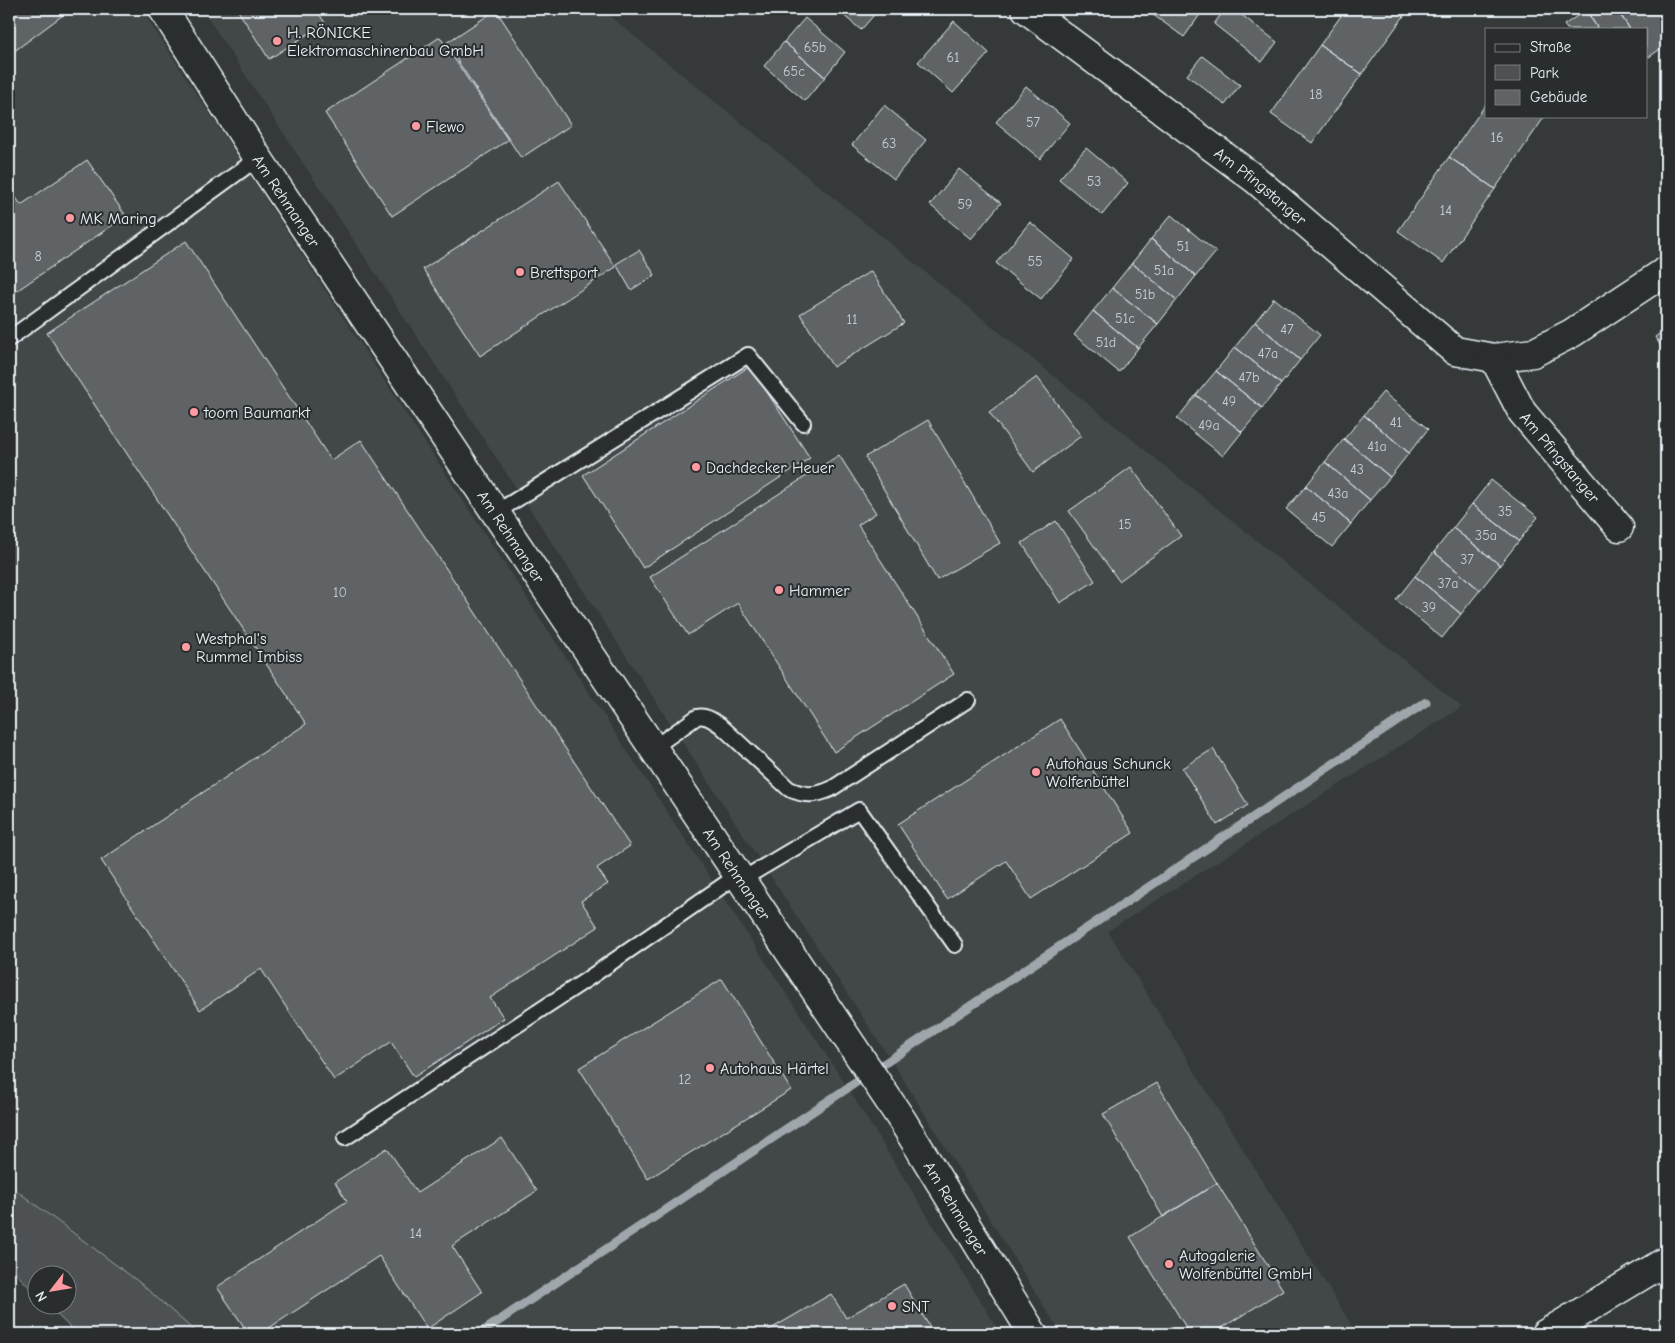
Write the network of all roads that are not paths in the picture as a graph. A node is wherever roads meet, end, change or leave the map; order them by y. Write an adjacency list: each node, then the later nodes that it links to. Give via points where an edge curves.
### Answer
1 (163, 9): 3 (street, Am Rehmanger)
2 (1026, 9): 6 (street, Am Pfingstanger, via 1255,179 1455,351)
3 (258, 158): 5 (lane); 8 (street, Am Rehmanger)
4 (1666, 271): 6 (street, Am Pfingstanger, via 1572,333 1533,353)
5 (9, 339)
6 (1494, 358): 9 (street, Am Pfingstanger, via 1522,412)
7 (803, 423): 8 (lane, via 748,355)
8 (495, 513): 11 (street, Am Rehmanger)
9 (1619, 527)
10 (968, 700): 11 (lane, via 820,794 800,794 789,789 710,718 697,717)
11 (653, 748): 12 (street, Am Rehmanger)
12 (740, 878): 13 (lane, via 858,810); 14 (lane); 16 (street, Am Rehmanger, via 902,1120)
13 (955, 945)
14 (345, 1138)
15 (1666, 1261): 17 (street)
16 (1033, 1334)
17 (1545, 1334)

